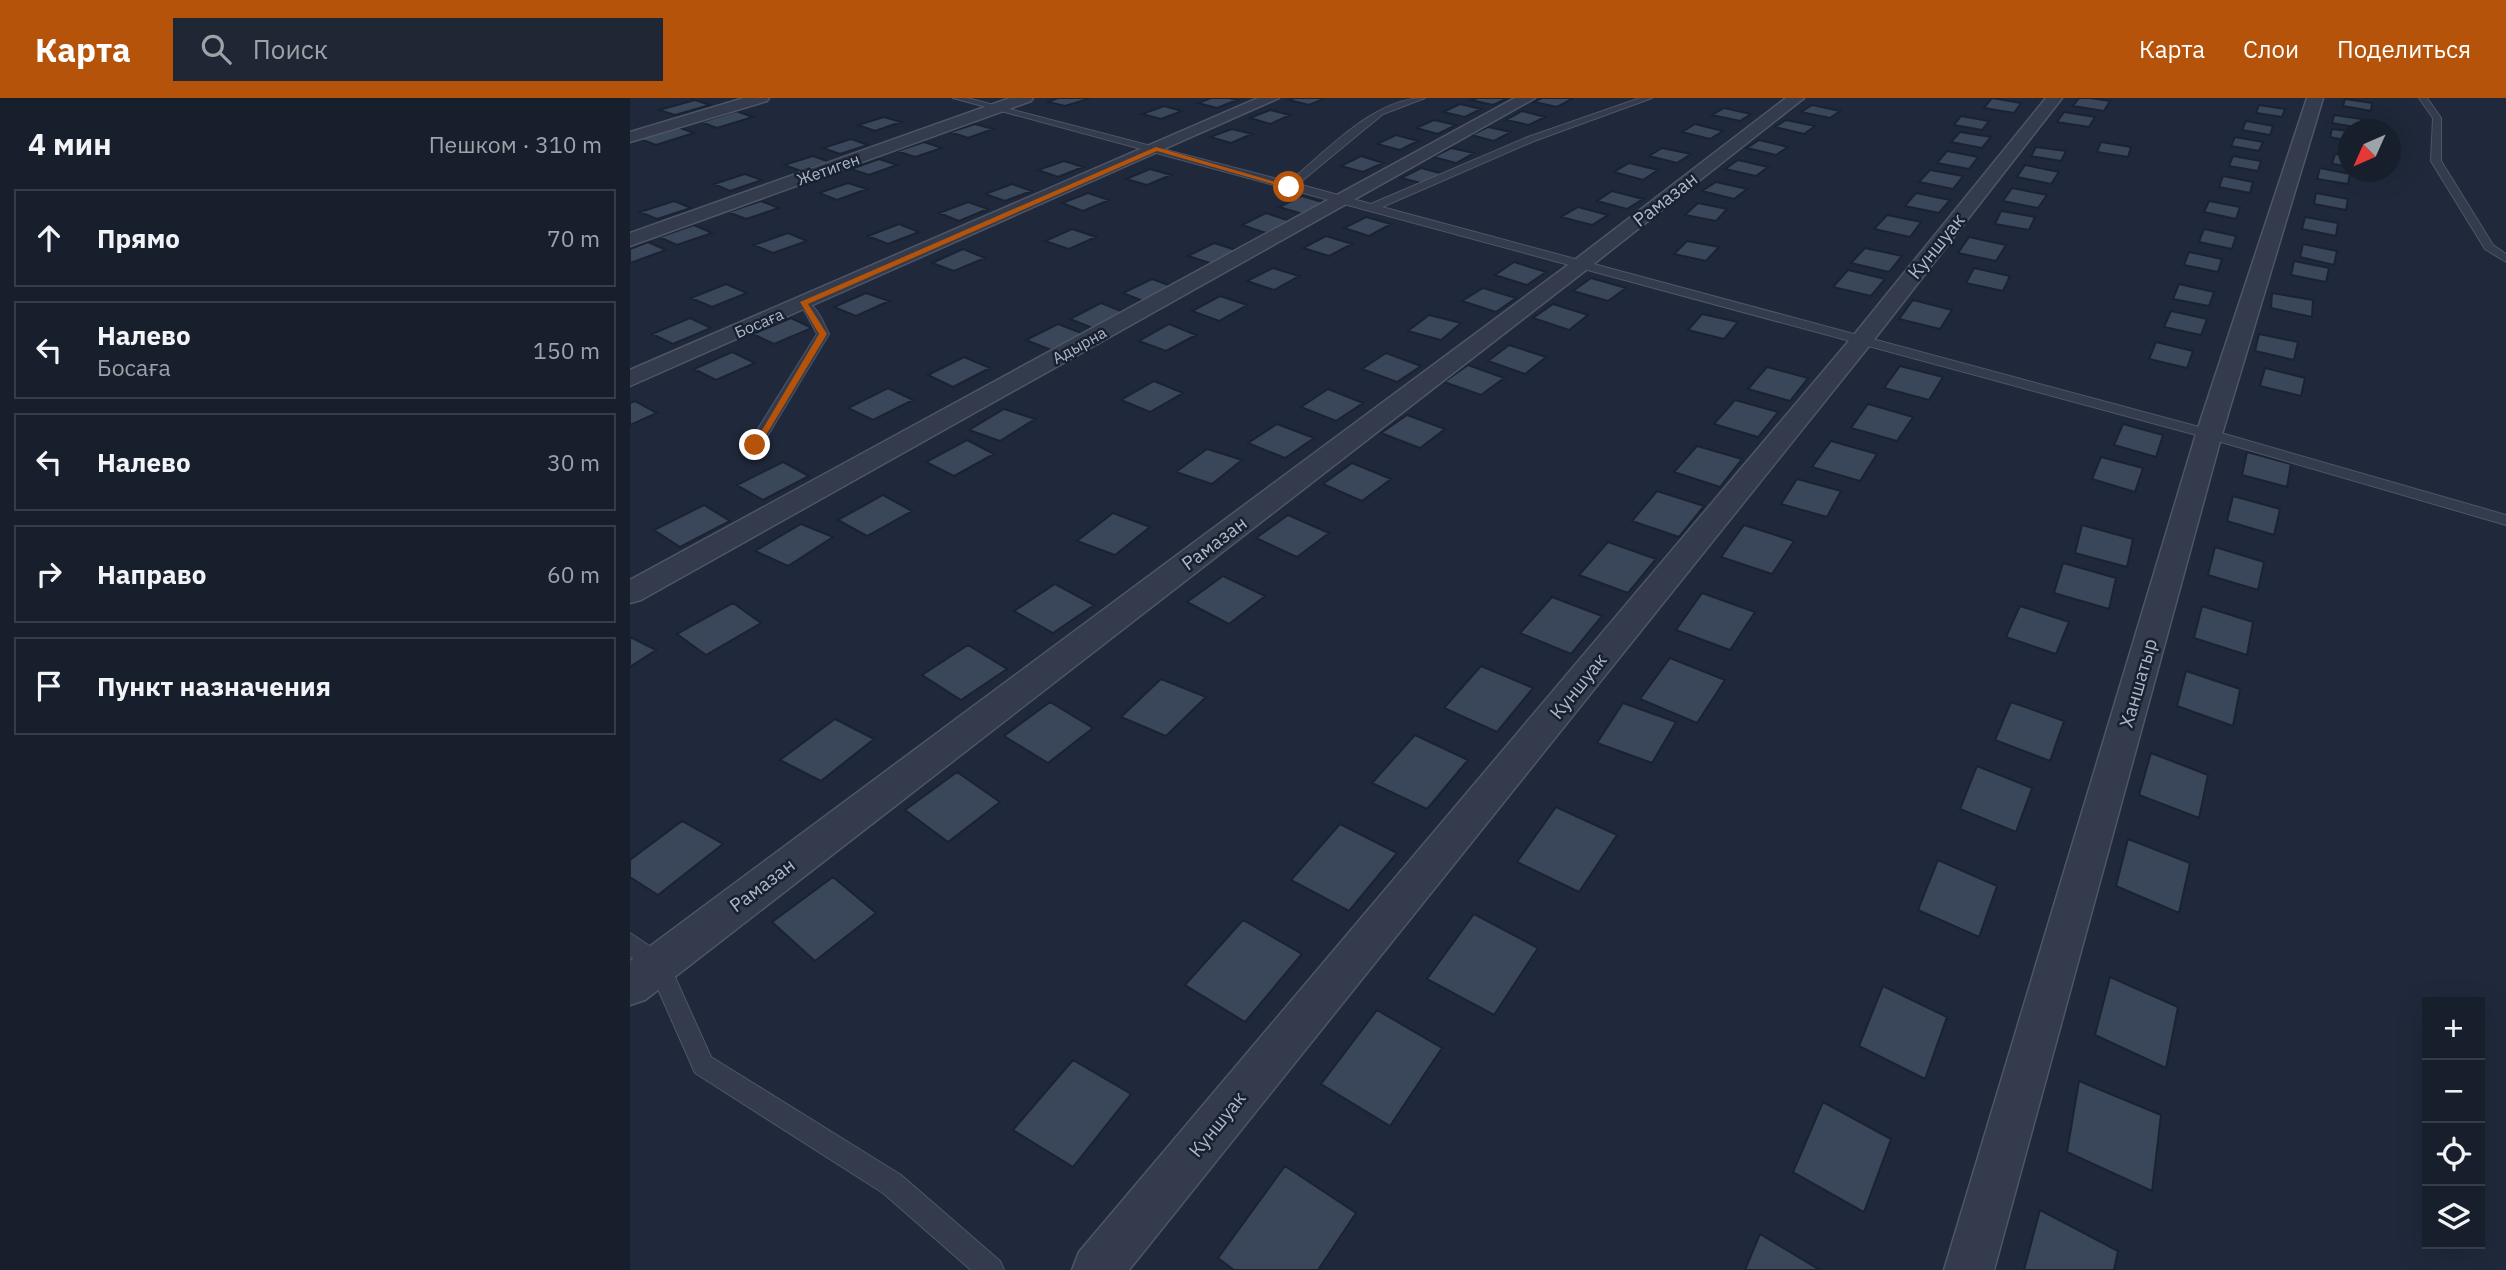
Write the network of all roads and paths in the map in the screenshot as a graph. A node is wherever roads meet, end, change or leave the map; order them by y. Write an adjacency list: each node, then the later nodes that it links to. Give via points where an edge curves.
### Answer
1 (761, 98): 13 (street)
2 (957, 98): 12 (lane)
3 (1025, 98): 12 (street, Жетиген)
4 (1272, 98): 14 (street, Босаға)
5 (1422, 98): 15 (lane, via 1380,112)
6 (1527, 98): 16 (street, Адырна)
7 (1648, 98): 17 (lane, via 1531,139)
8 (1796, 98): 20 (street, Рамазан)
9 (2054, 98): 22 (street, Куншуак)
10 (2315, 98): 24 (street, Ханшатыр)
11 (2423, 98): 19 (lane, via 2437,118 2436,161 2488,247)
12 (994, 110): 14 (lane); 18 (street, Жетиген)
13 (630, 137)
14 (1156, 149): 15 (lane); 21 (street, Босаға)
15 (1289, 187): 16 (lane)
16 (1342, 200): 17 (lane); 27 (street, Адырна)
17 (1371, 208): 20 (lane)
18 (630, 240)
19 (2506, 259)
20 (1579, 265): 22 (lane); 29 (street, Рамазан)
21 (803, 304): 23 (street, Босаға); 25 (lane, via 823,334)
22 (1861, 341): 24 (lane); 32 (street, Куншуак)
23 (630, 379)
24 (2209, 434): 26 (lane); 33 (street, Ханшатыр)
25 (755, 445)
26 (2506, 520)
27 (630, 593)
28 (630, 943): 29 (lane)
29 (658, 964): 30 (street, Рамазан); 31 (lane, via 703,1065 892,1184)
30 (630, 986)
31 (991, 1270)
32 (1097, 1270)
33 (1969, 1270)

